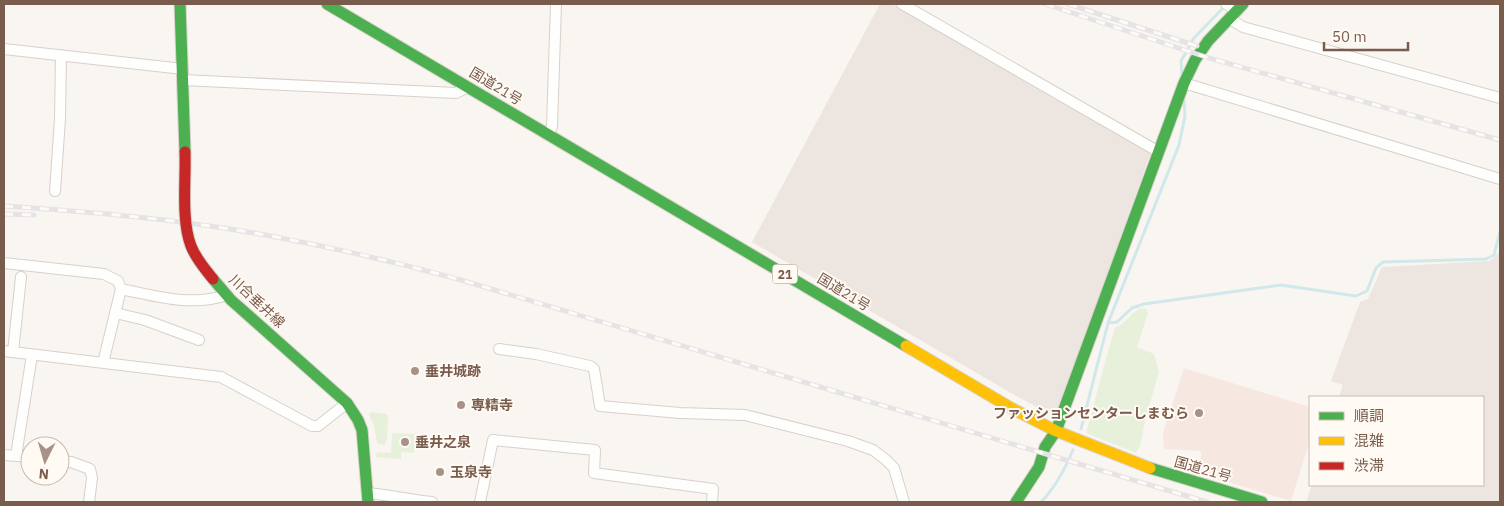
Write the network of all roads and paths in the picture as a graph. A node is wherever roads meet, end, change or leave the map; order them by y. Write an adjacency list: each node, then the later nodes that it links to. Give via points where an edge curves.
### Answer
1 (180, 4): 9 (main road, 川合垂井線)
2 (327, 4): 11 (main road, 国道21号 / 21)
3 (556, 4): 13 (street, via 552,126)
4 (902, 4): 14 (street)
5 (1226, 4): 6 (street)
6 (1236, 11): 10 (main road, via 1204,47); 12 (street, via 1244,27)
7 (4, 50): 8 (street)
8 (61, 55): 9 (street); 16 (street)
9 (183, 74): 11 (street, via 456,93); 20 (main road, 川合垂井線, bridge, via 190,243 197,258)
10 (1184, 83): 14 (main road); 15 (street)
11 (468, 87): 13 (main road, 国道21号 / 21)
12 (1500, 98)
13 (549, 135): 28 (main road, 国道21号 / 21, via 1011,408)
14 (1159, 152): 28 (main road)
15 (1500, 180)
16 (55, 191)
17 (4, 263): 19 (street, via 104,274 118,281)
18 (21, 277): 24 (street)
19 (121, 289): 20 (street, via 181,301 211,300); 21 (street)
20 (227, 295): 27 (main road, 川合垂井線)
21 (115, 314): 22 (street, via 145,320); 26 (street)
22 (199, 340)
23 (499, 348): 38 (street, via 590,366 594,369 600,406 745,415 848,440 873,450 894,468)
24 (8, 352): 25 (street)
25 (32, 355): 26 (street); 30 (street)
26 (103, 363): 27 (street, via 221,377 312,426 318,426)
27 (347, 403): 33 (main road, 川合垂井線, via 362,430)
28 (1056, 431): 39 (main road, via 1039,467); 40 (main road, 国道21号 / 21, via 1154,470)
29 (4, 456): 30 (street)
30 (16, 456): 31 (street)
31 (20, 457)
32 (70, 462): 34 (street, via 90,469)
33 (368, 498): 35 (street, via 390,495)
34 (89, 502)
35 (432, 502)
36 (480, 502): 37 (street, via 493,440 595,450 594,473 713,489)
37 (712, 502)
38 (904, 502)
39 (1016, 502)
40 (1262, 502)

